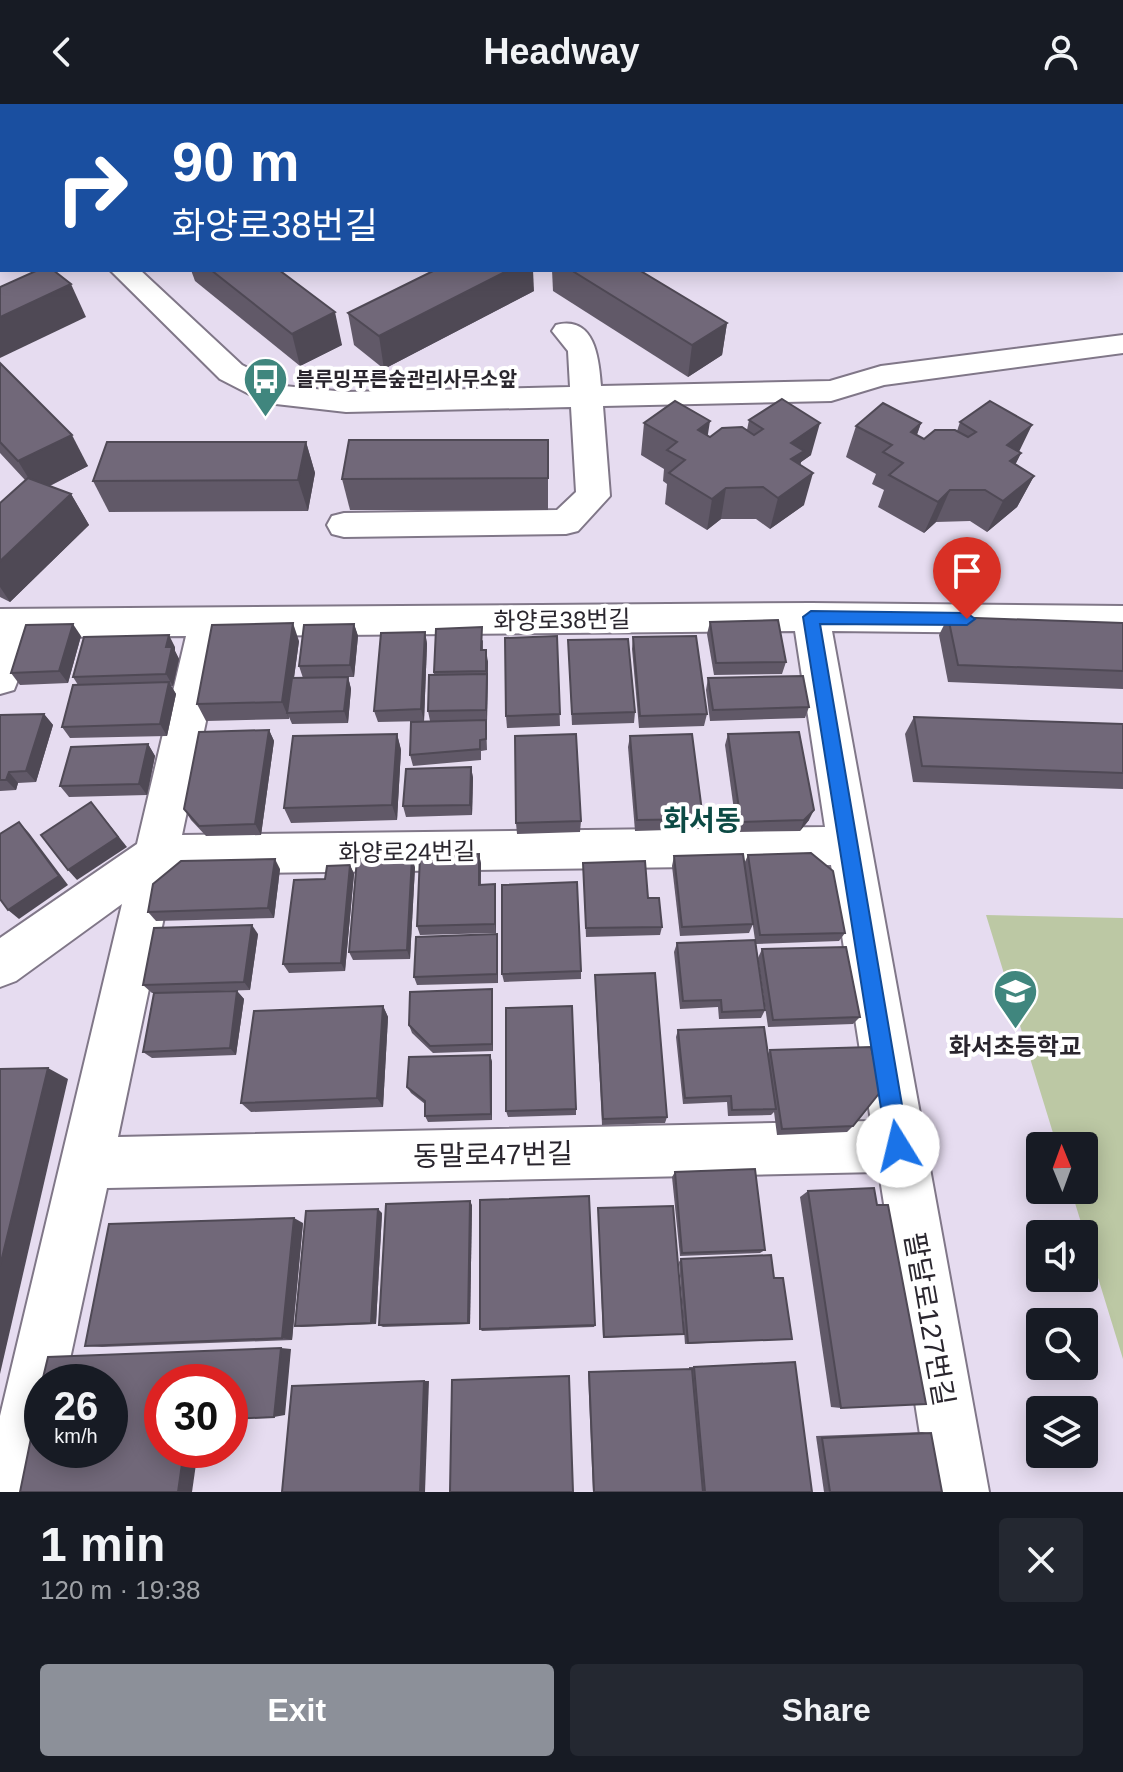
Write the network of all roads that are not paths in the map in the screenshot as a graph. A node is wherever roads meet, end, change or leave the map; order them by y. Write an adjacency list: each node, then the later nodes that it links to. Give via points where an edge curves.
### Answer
1 (126, 272): 4 (street, via 231,372 278,396 346,402)
2 (567, 331): 4 (street, via 583,349)
3 (1123, 344): 4 (street, via 881,376 831,391)
4 (586, 396): 5 (street, via 593,496 566,522)
5 (344, 525)
6 (811, 617): 7 (street, 화양로38번길); 9 (street, 화양로38번길); 11 (street)
7 (1123, 620)
8 (11, 623): 9 (street, 화양로38번길); 10 (street)
9 (208, 623): 12 (street)
10 (0, 679)
11 (850, 846): 12 (street, 화양로24번길); 14 (street)
12 (156, 855): 13 (street); 15 (street)
13 (0, 965)
14 (898, 1146): 15 (street, 동말로47번길); 17 (street, 팔달로127번길)
15 (88, 1163): 16 (street)
16 (12, 1492)
17 (959, 1492)

